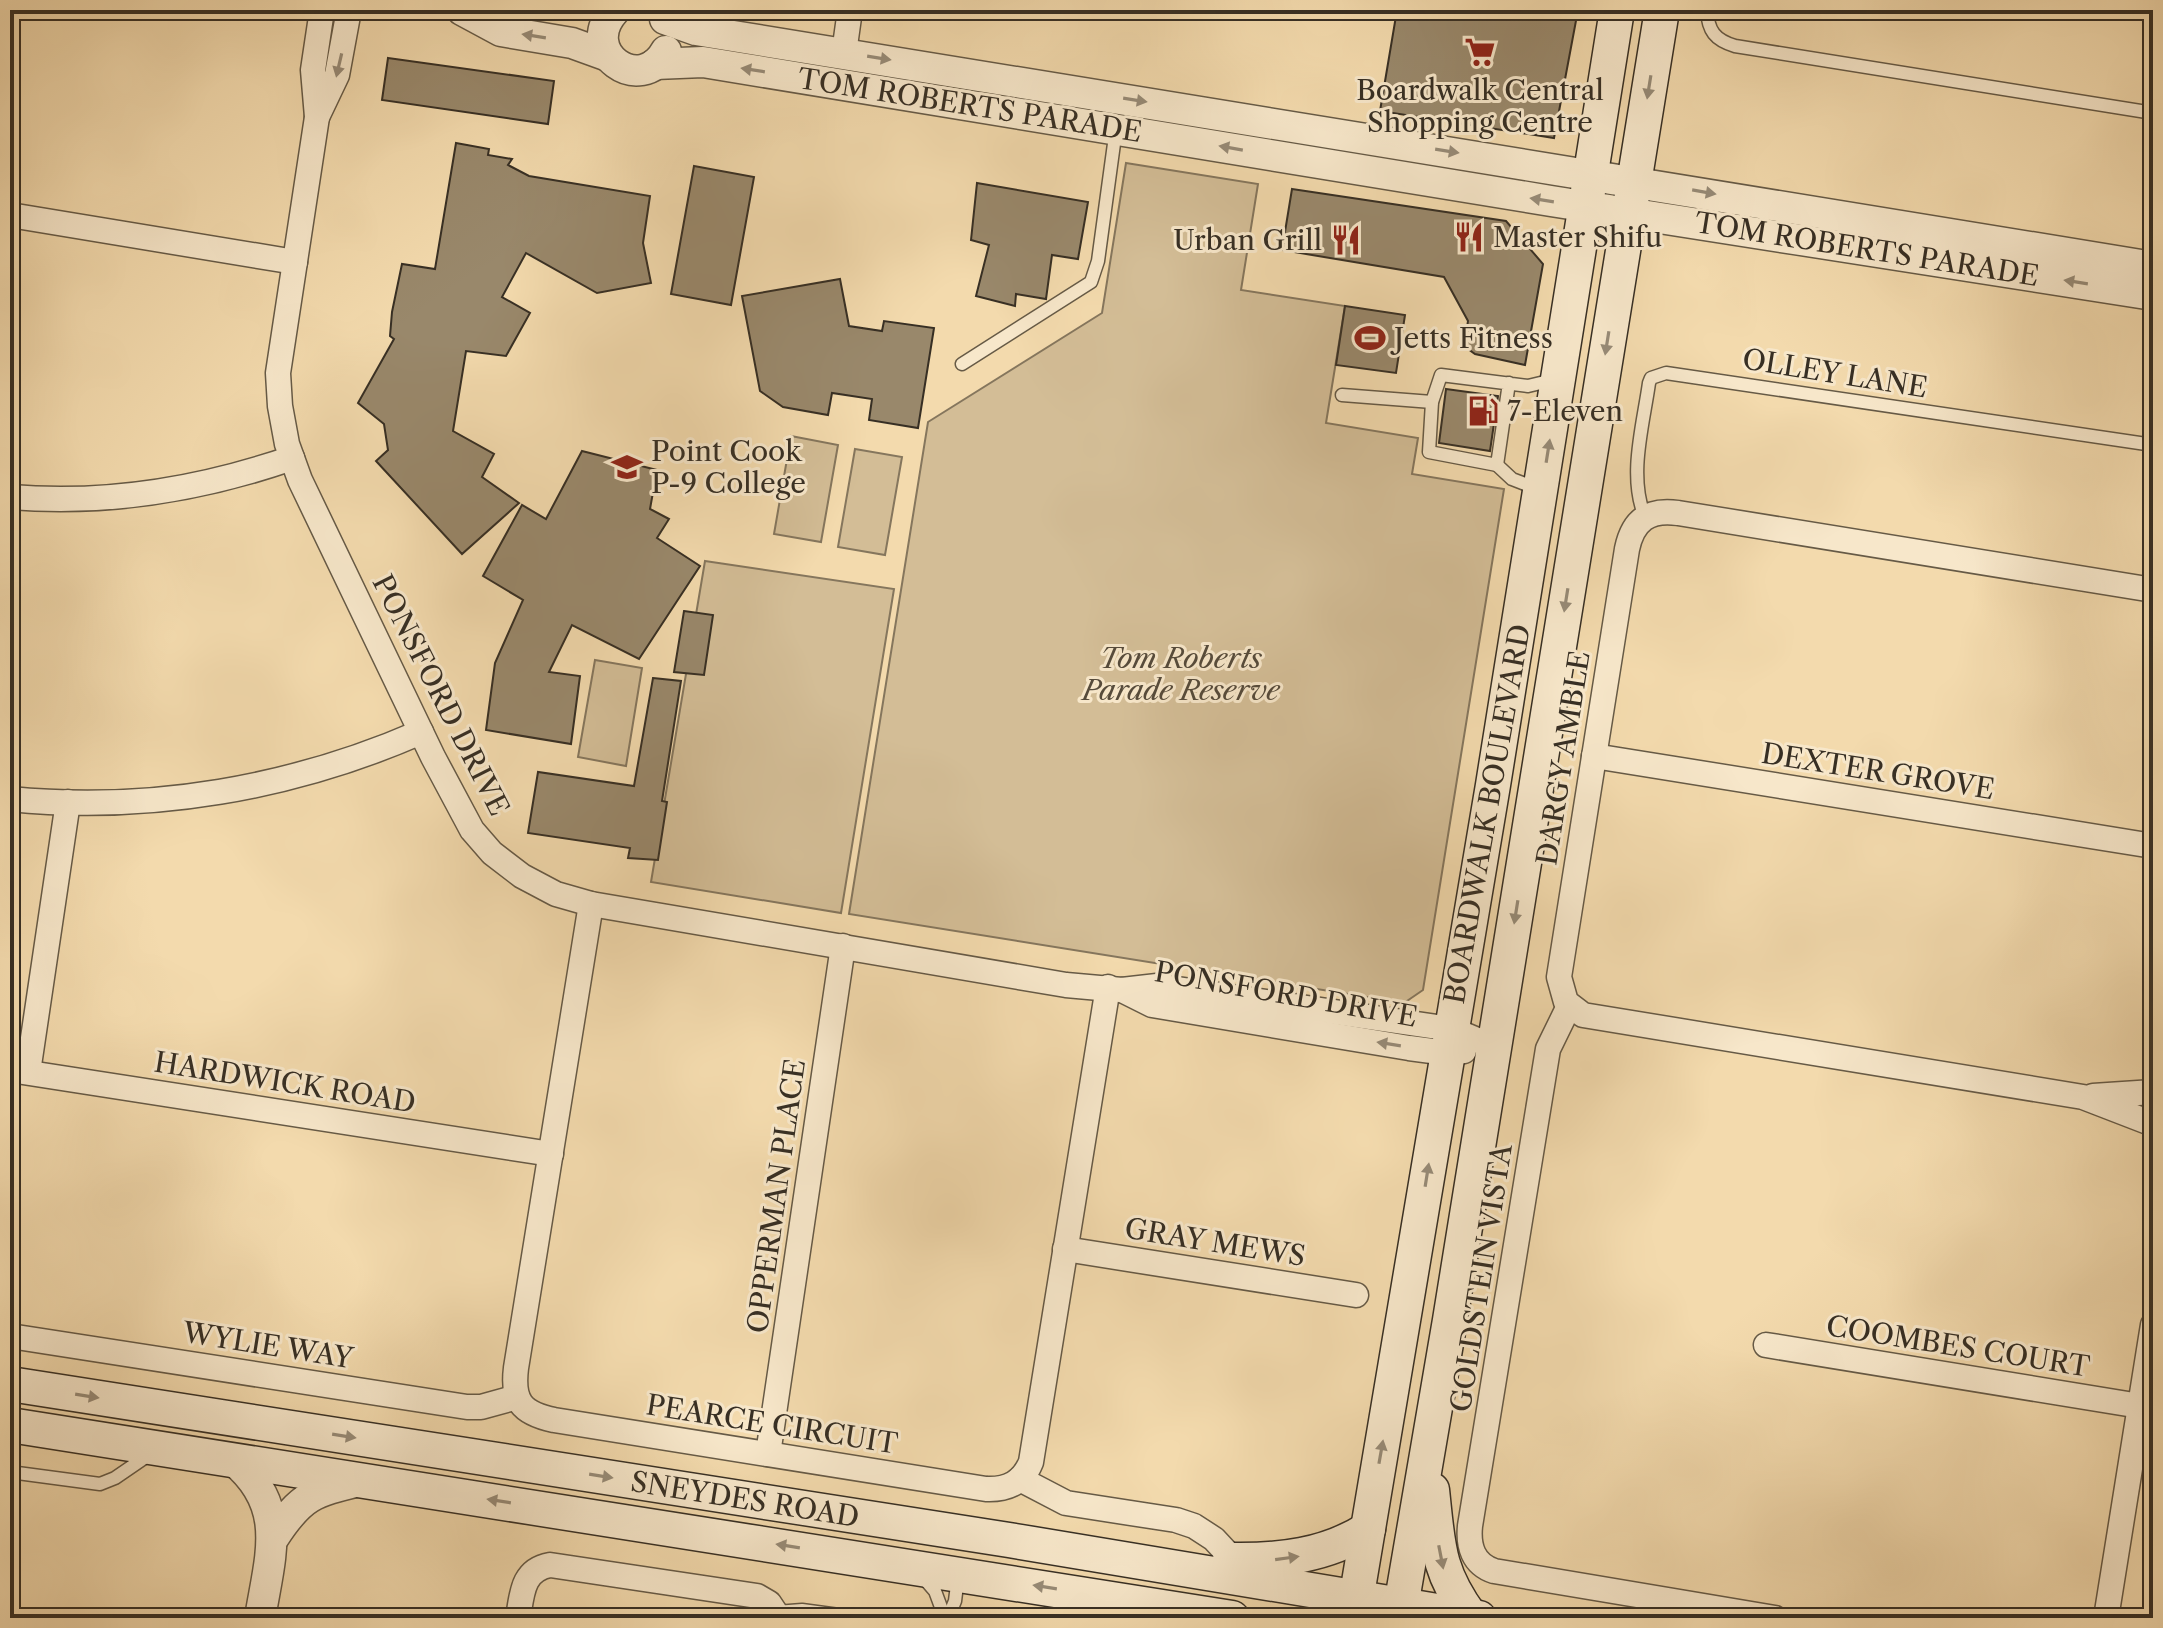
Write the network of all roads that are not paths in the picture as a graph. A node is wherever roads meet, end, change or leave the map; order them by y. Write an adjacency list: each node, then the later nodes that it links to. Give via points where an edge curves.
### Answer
1 (322, 10): 15 (street, PONSFORD DRIVE, via 313,70)
2 (349, 10): 15 (street, PONSFORD DRIVE, one-way to 15, via 337,75)
3 (462, 10): 12 (street, one-way to 3, via 572,43 501,31)
4 (599, 10): 5 (street)
5 (614, 10): 12 (street, via 603,27)
6 (850, 10): 11 (street)
7 (1617, 10): 21 (main road, BOARDWALK BOULEVARD)
8 (1662, 10): 22 (main road, BOARDWALK BOULEVARD, one-way to 22)
9 (1707, 10): 14 (lane, via 1715,36 1735,46)
10 (661, 14): 11 (street, TOM ROBERTS PARADE, via 696,30); 13 (street, via 670,38)
11 (844, 53): 16 (street, TOM ROBERTS PARADE, one-way to 16)
12 (608, 56): 13 (street, TOM ROBERTS PARADE, via 635,71)
13 (655, 64): 17 (street, TOM ROBERTS PARADE, one-way to 13, via 703,62)
14 (2153, 113)
15 (317, 117): 25 (street, PONSFORD DRIVE)
16 (1265, 121): 18 (street, TOM ROBERTS PARADE); 19 (street)
17 (1116, 129): 19 (street, TOM ROBERTS PARADE, one-way to 17); 28 (lane, via 1091,282)
18 (1350, 135): 20 (street); 21 (street, TOM ROBERTS PARADE, one-way to 21)
19 (1284, 157): 20 (street, TOM ROBERTS PARADE)
20 (1345, 166): 21 (street, TOM ROBERTS PARADE, one-way to 20)
21 (1589, 190): 22 (street, TOM ROBERTS PARADE); 29 (main road, BOARDWALK BOULEVARD)
22 (1632, 197): 24 (street, TOM ROBERTS PARADE); 50 (main road, BOARDWALK BOULEVARD, one-way to 50)
23 (10, 215): 25 (street)
24 (1968, 251): 26 (street, TOM ROBERTS PARADE); 27 (street, TOM ROBERTS PARADE, one-way to 24)
25 (295, 262): 34 (street, PONSFORD DRIVE, via 278,373 283,428)
26 (2153, 267)
27 (2153, 295)
28 (962, 364)
29 (1560, 378): 30 (lane, via 1528,386); 36 (main road, BOARDWALK BOULEVARD, one-way to 29)
30 (1509, 383): 32 (lane, via 1441,375); 35 (lane)
31 (1342, 395): 32 (lane)
32 (1432, 402): 35 (lane, via 1429,452)
33 (2153, 445): 38 (lane, OLLEY LANE, via 1666,373 1649,383 1636,483)
34 (292, 458): 37 (street, via 168,490 90,499); 40 (street, PONSFORD DRIVE)
35 (1497, 465): 36 (lane, via 1512,479)
36 (1541, 490): 49 (main road, BOARDWALK BOULEVARD)
37 (10, 497)
38 (1645, 517): 39 (street, via 1678,513); 41 (street, DARGY AMBLE, via 1631,532 1627,549)
39 (2153, 590)
40 (421, 732): 43 (street, via 357,758 244,787 145,800); 45 (street, PONSFORD DRIVE, via 463,815 492,853 540,887)
41 (1594, 756): 44 (street, DEXTER GROVE); 48 (street, DARGY AMBLE, via 1560,965 1560,986)
42 (10, 799): 43 (street)
43 (68, 802): 51 (street)
44 (2153, 846)
45 (591, 904): 46 (street, PONSFORD DRIVE); 55 (street)
46 (843, 946): 47 (street, PONSFORD DRIVE, via 1066,985); 67 (street, OPPERMAN PLACE)
47 (1115, 988): 49 (street, PONSFORD DRIVE, via 1152,1005); 56 (street)
48 (1569, 1006): 53 (street, via 1590,1017); 87 (street, GOLDSTEIN VISTA, via 1548,1049 1470,1543 1479,1562 1499,1572)
49 (1449, 1041): 50 (street, PONSFORD DRIVE); 73 (main road, BOARDWALK BOULEVARD, one-way to 49)
50 (1494, 1047): 66 (main road, BOARDWALK BOULEVARD)
51 (19, 1071): 55 (street, HARDWICK ROAD)
52 (2153, 1092): 53 (street)
53 (2083, 1097): 54 (street)
54 (2153, 1124)
55 (551, 1154): 62 (street, via 516,1368)
56 (1065, 1249): 57 (street, GRAY MEWS); 70 (street, via 1032,1455)
57 (1356, 1295)
58 (2153, 1325): 63 (street)
59 (10, 1336): 62 (street, WYLIE WAY, via 467,1407)
60 (1766, 1345): 63 (street, COOMBES COURT)
61 (10, 1384): 72 (main road, SNEYDES ROAD, one-way to 72)
62 (517, 1397): 67 (street, PEARCE CIRCUIT, via 530,1413 546,1418)
63 (2140, 1406): 88 (street)
64 (10, 1425): 65 (main road, SNEYDES ROAD)
65 (159, 1448): 68 (main road, SNEYDES ROAD); 69 (lane, via 100,1484)
66 (1428, 1452): 79 (main road, BOARDWALK BOULEVARD); 81 (main road, one-way to 81, via 1445,1575)
67 (768, 1454): 70 (street, PEARCE CIRCUIT, via 986,1489 1009,1487)
68 (233, 1460): 71 (main road, SNEYDES ROAD); 74 (street, via 263,1496)
69 (10, 1472)
70 (1020, 1479): 76 (street, via 1066,1503 1184,1522 1207,1533)
71 (365, 1480): 74 (street, via 305,1499); 75 (main road, SNEYDES ROAD, one-way to 71)
72 (850, 1516): 76 (main road, SNEYDES ROAD); 77 (main road, via 929,1540)
73 (1368, 1529): 76 (main road, one-way to 73, via 1336,1547); 78 (main road, BOARDWALK BOULEVARD)
74 (274, 1537): 82 (street)
75 (906, 1565): 77 (main road, SNEYDES ROAD); 85 (lane, via 933,1587)
76 (1242, 1570): 78 (main road)
77 (959, 1573): 85 (lane); 86 (main road, SNEYDES ROAD, one-way to 77)
78 (1355, 1607): 79 (main road)
79 (1400, 1612): 81 (main road)
80 (778, 1615): 83 (street, via 753,1596 550,1565 530,1574); 84 (lane, via 802,1610)
81 (1475, 1617)
82 (260, 1618)
83 (518, 1618)
84 (861, 1618)
85 (946, 1618)
86 (1232, 1618)
87 (1775, 1618)
88 (2106, 1618)

